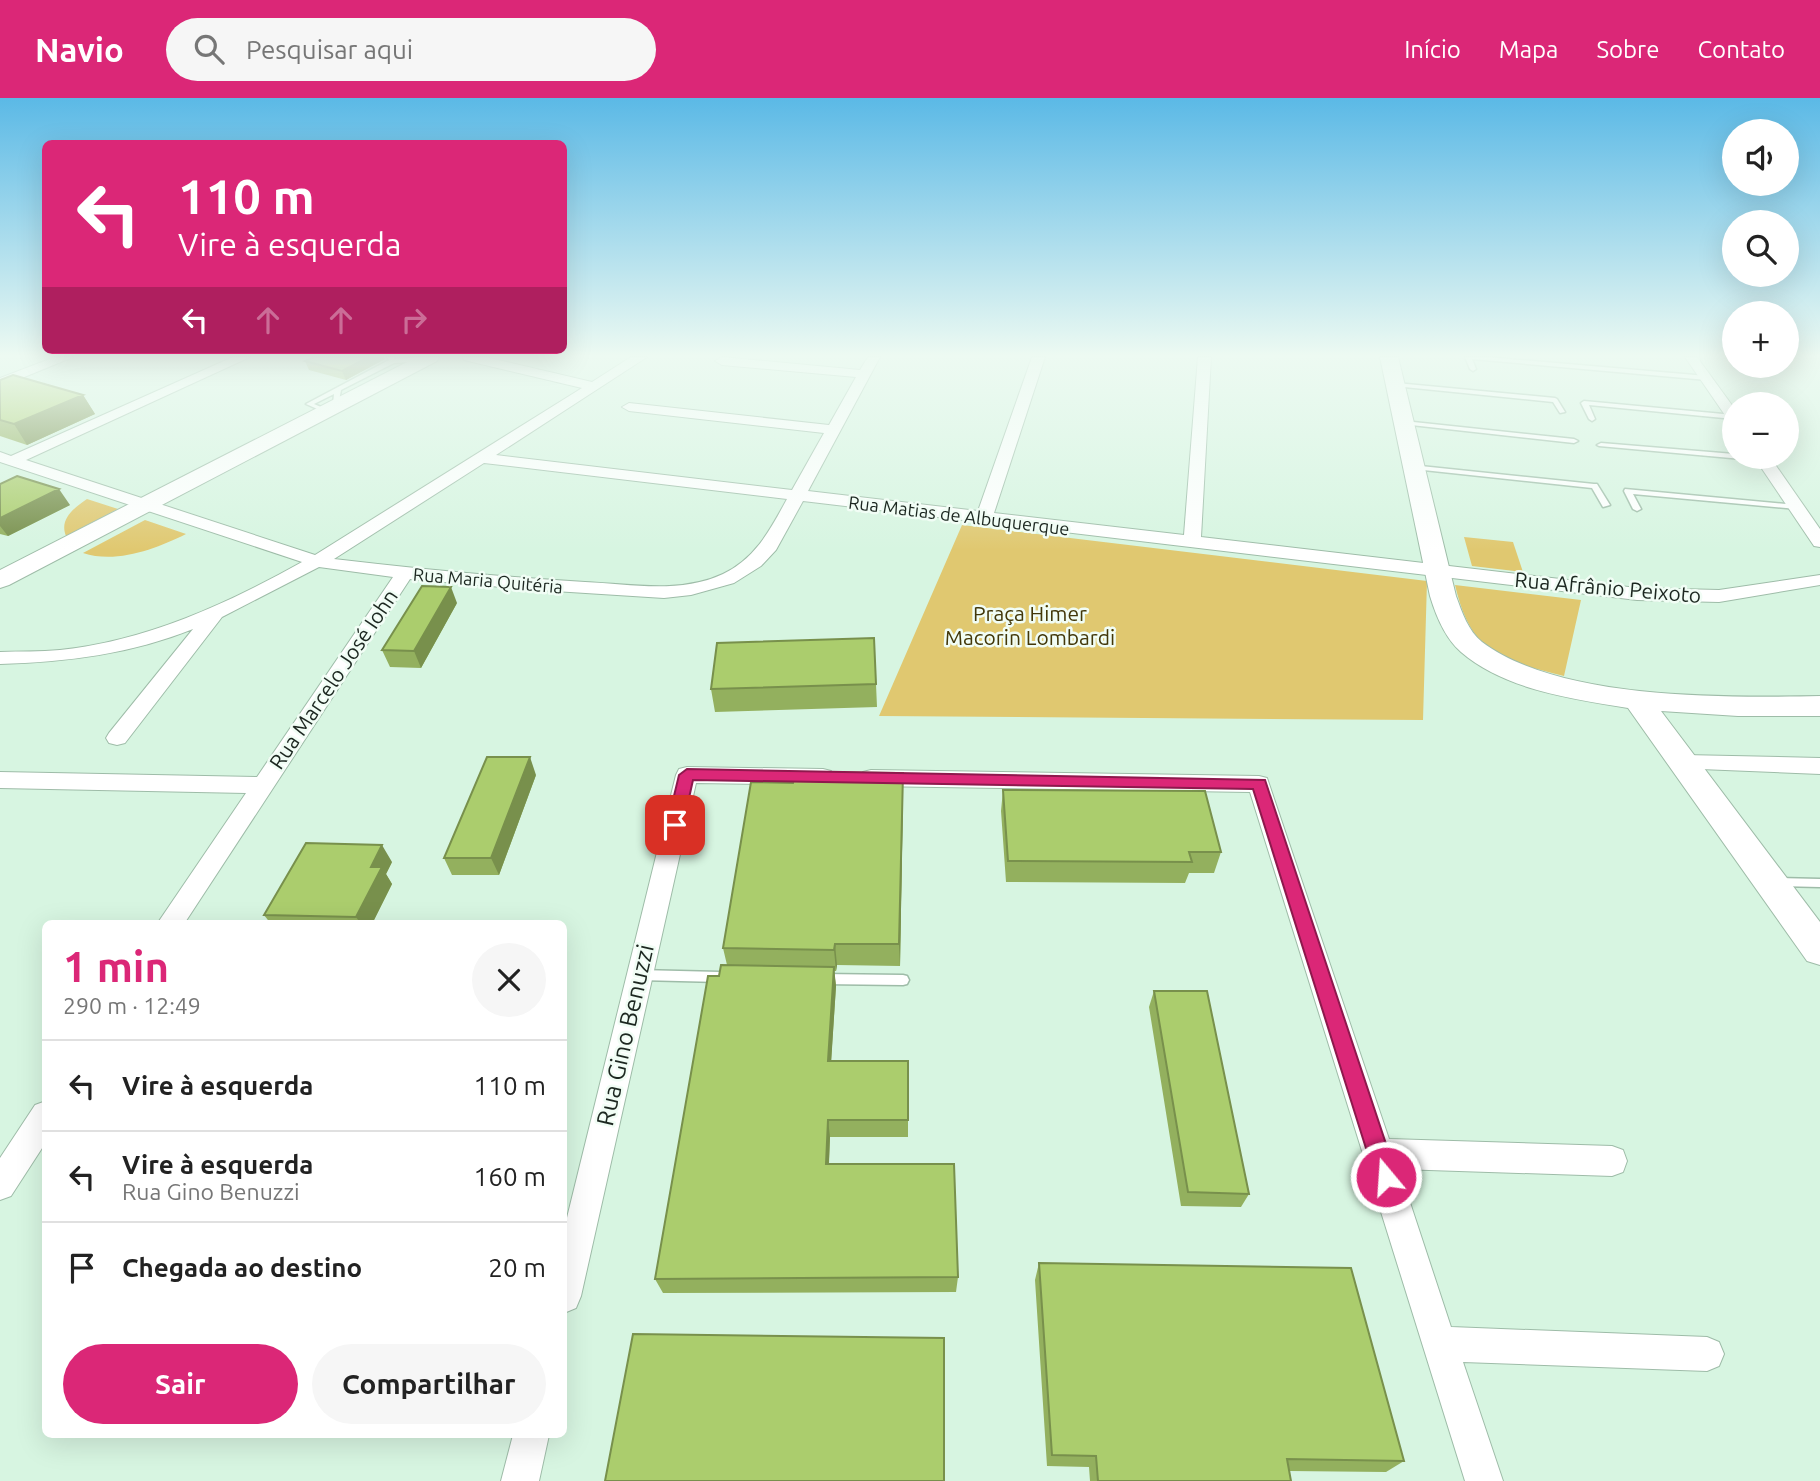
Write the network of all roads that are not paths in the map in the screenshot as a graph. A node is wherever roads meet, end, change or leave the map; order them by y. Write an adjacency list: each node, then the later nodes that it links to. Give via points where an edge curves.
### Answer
1 (93, 422): 14 (street)
2 (297, 422): 20 (street)
3 (538, 422): 13 (street)
4 (758, 422): 9 (street)
5 (838, 422): 9 (street, Rua Maria Quitéria)
6 (1017, 422): 24 (street)
7 (1200, 422): 26 (street)
8 (1404, 423): 10 (lane); 15 (street)
9 (833, 430): 19 (street, Rua Maria Quitéria)
10 (1574, 441)
11 (1601, 445): 12 (lane)
12 (1722, 455)
13 (481, 458): 19 (street, Rua Matias de Albuquerque); 27 (street)
14 (6, 459): 17 (street)
15 (1414, 467): 21 (lane, via 1594,486); 28 (street)
16 (1771, 469): 22 (street)
17 (41, 470): 18 (street); 20 (street)
18 (21, 480)
19 (795, 495): 24 (street, Rua Matias de Albuquerque); 29 (street, Rua Maria Quitéria, via 774,539 755,562 728,579 691,589 635,591)
20 (145, 505): 27 (street, Rua Maria Quitéria); 30 (street)
21 (1606, 505)
22 (1797, 507): 23 (lane, via 1628,491); 25 (street)
23 (1637, 509)
24 (984, 518): 26 (street, Rua Matias de Albuquerque)
25 (1820, 542)
26 (1192, 543): 28 (street, Rua Matias de Albuquerque)
27 (319, 562): 29 (street, Rua Maria Quitéria); 32 (street)
28 (1438, 572): 31 (street, Rua Afrânio Peixoto, via 1693,597 1746,594); 34 (street, via 1451,617 1473,648 1530,677)
29 (405, 573): 40 (street, Rua Marcelo José Iohn)
30 (0, 580)
31 (1820, 580)
32 (213, 617): 33 (street, via 106,647); 36 (street)
33 (0, 658)
34 (1636, 698): 35 (street, via 1714,706); 37 (street)
35 (1820, 706)
36 (117, 738)
37 (1684, 764): 38 (street); 41 (street)
38 (1820, 766)
39 (0, 780): 40 (street)
40 (261, 785): 43 (street, Rua Marcelo José Iohn)
41 (1770, 882): 42 (lane); 44 (street)
42 (1820, 883)
43 (173, 920)
44 (1820, 950)
45 (639, 975): 46 (lane); 50 (street, Rua Gino Benuzzi, via 687,775 1259,784); 53 (street, Rua Gino Benuzzi)
46 (737, 977)
47 (806, 979): 48 (lane)
48 (903, 981)
49 (42, 1121): 52 (street)
50 (1378, 1153): 51 (street); 54 (street)
51 (1612, 1161)
52 (0, 1185)
53 (567, 1283)
54 (1440, 1343): 55 (street); 58 (street)
55 (1707, 1354)
56 (530, 1438): 57 (street)
57 (520, 1481)
58 (1484, 1481)

